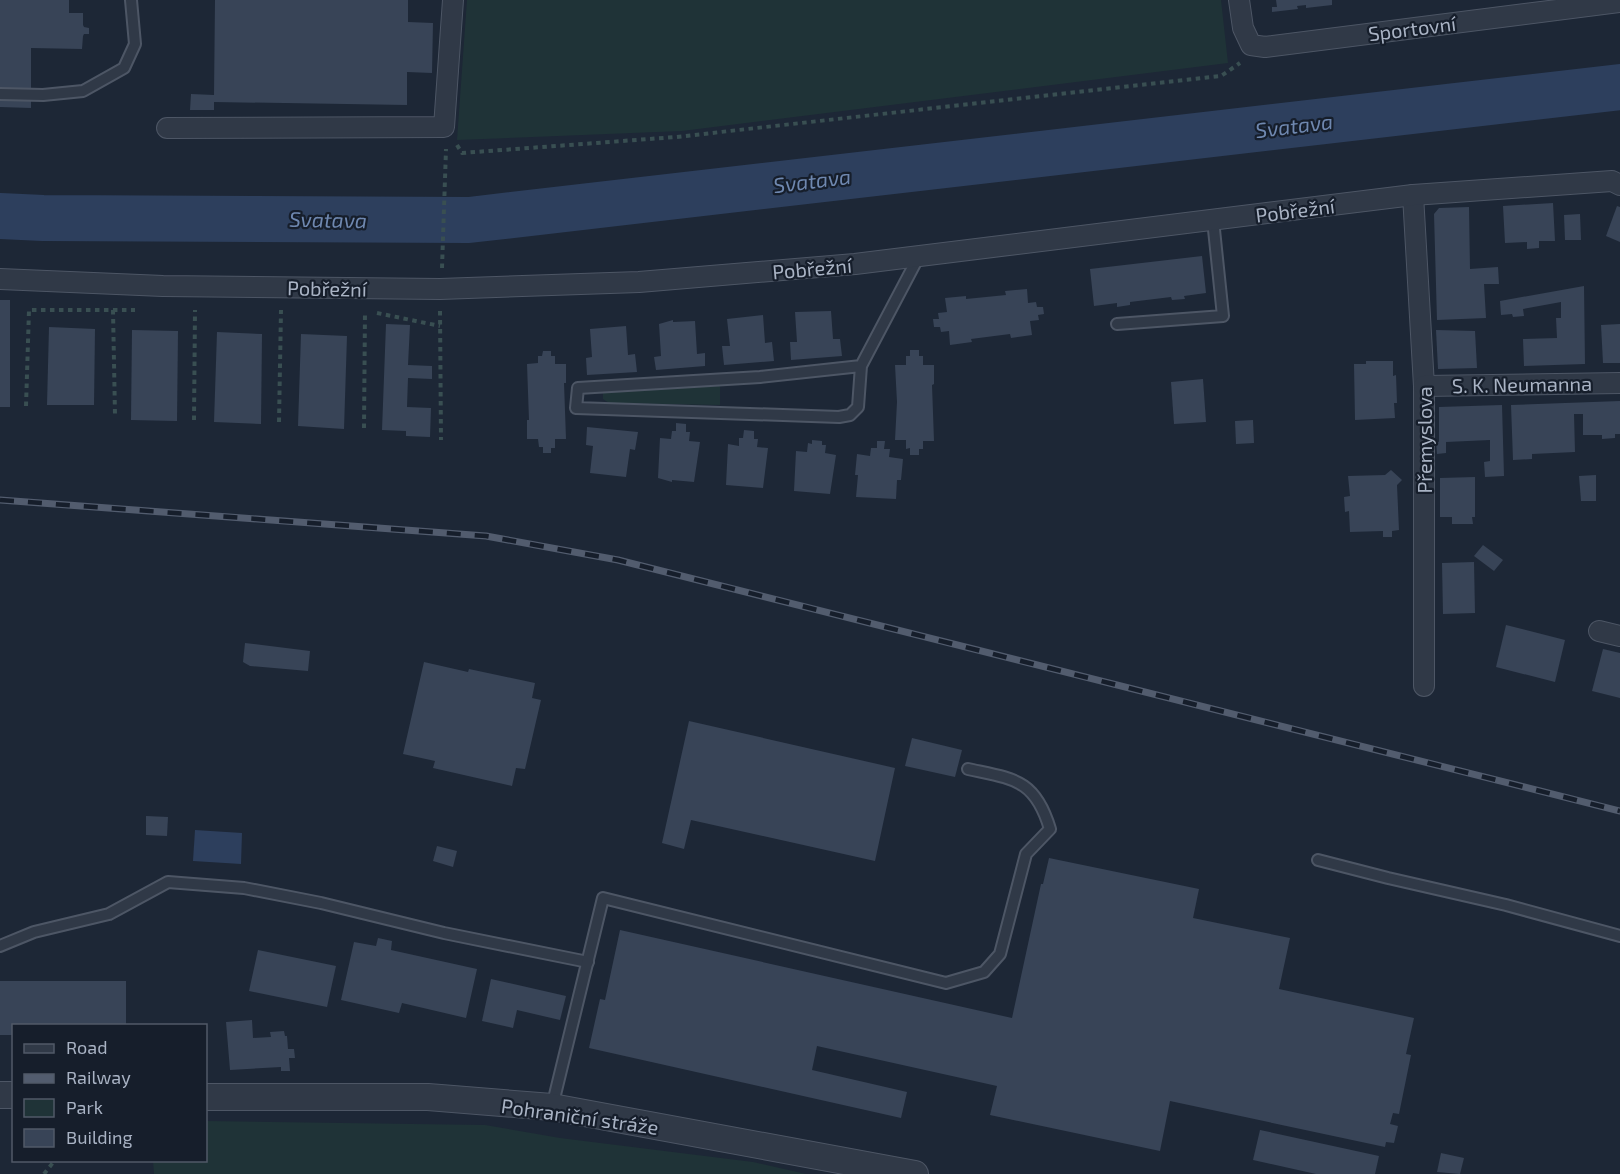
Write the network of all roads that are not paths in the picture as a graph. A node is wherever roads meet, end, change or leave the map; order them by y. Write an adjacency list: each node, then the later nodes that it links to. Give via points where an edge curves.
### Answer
1 (131, 0): 5 (lane, via 135,44 124,68 83,91)
2 (453, 0): 6 (street, via 445,136)
3 (1239, 0): 4 (street, Sportovní, via 1243,28 1251,45 1265,47)
4 (1620, 2)
5 (0, 94)
6 (167, 128)
7 (1620, 184): 8 (street, Pobřežní, via 1612,181)
8 (1413, 195): 9 (street, Pobřežní); 15 (street, Přemyslova)
9 (1213, 220): 10 (street, Pobřežní); 12 (lane, via 1223,316)
10 (919, 256): 11 (street, Pobřežní, via 639,282 441,290); 13 (lane)
11 (0, 279)
12 (1118, 324)
13 (861, 366): 13 (lane, via 760,377 578,388 576,408 839,417 850,415 858,407)
14 (1620, 383): 15 (street, S. K. Neumanna)
15 (1424, 386): 18 (street, Přemyslova)
16 (1599, 630): 17 (street)
17 (1620, 636)
18 (1424, 686)
19 (968, 769): 23 (lane, via 1004,777 1028,788 1044,810 1050,830 1026,854 1000,954 984,972 946,983 603,898)
20 (1318, 860): 21 (lane)
21 (1620, 936)
22 (0, 946): 23 (lane, via 34,932 108,914 168,882 255,890)
23 (588, 962): 25 (lane)
24 (207, 1097): 25 (street, Pohraniční stráže, via 428,1097)
25 (552, 1107): 26 (street, Pohraniční stráže)
26 (915, 1174)

